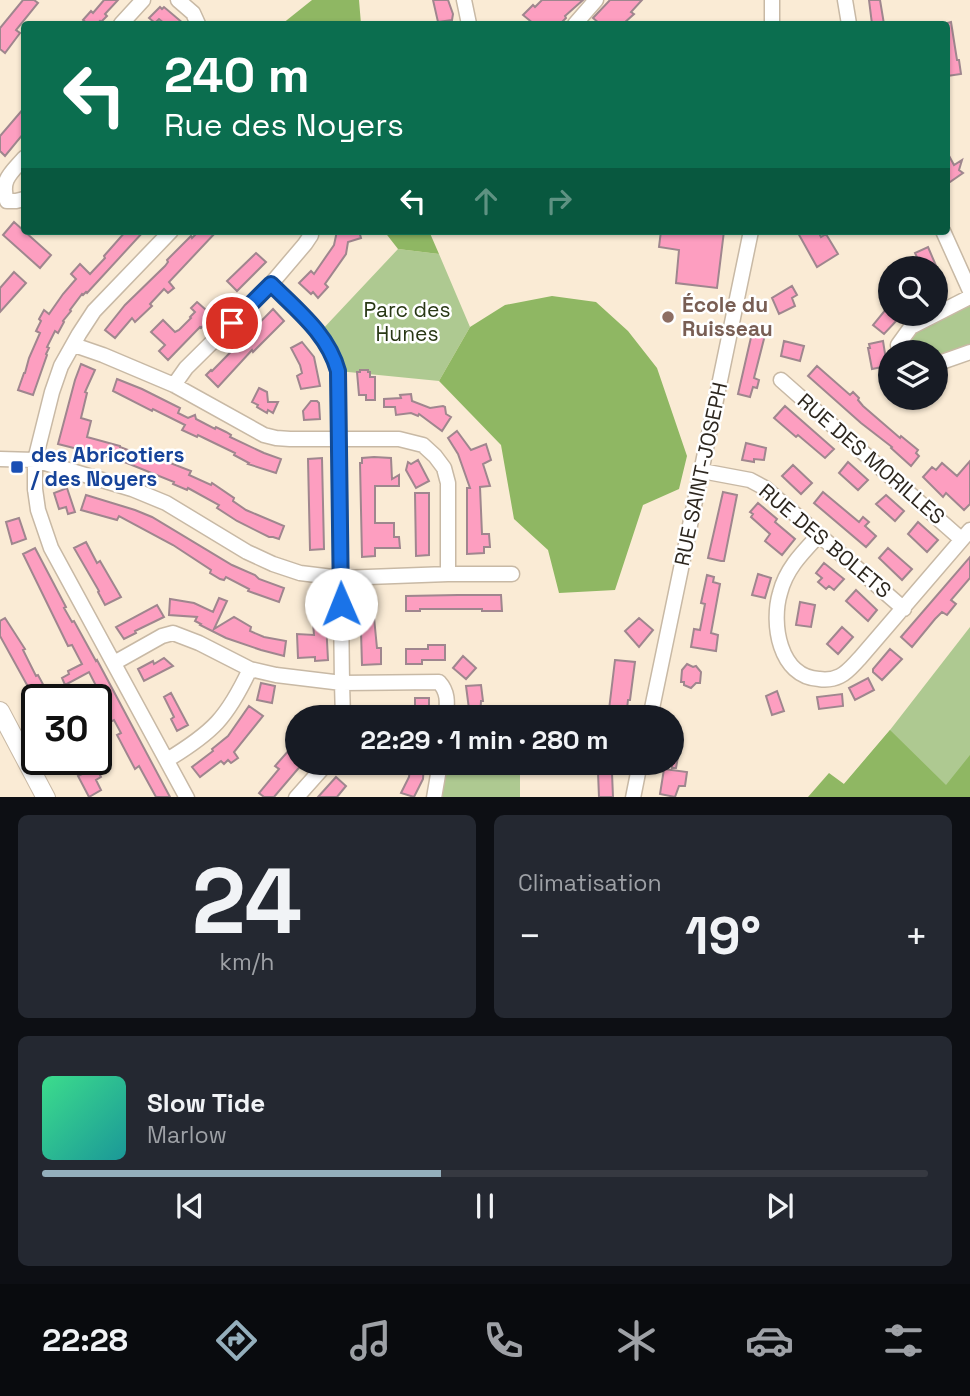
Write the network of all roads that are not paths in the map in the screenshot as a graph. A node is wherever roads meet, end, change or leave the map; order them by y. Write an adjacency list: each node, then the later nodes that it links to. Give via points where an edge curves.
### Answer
1 (143, 0): 7 (street)
2 (178, 0): 8 (street)
3 (464, 0): 9 (street)
4 (596, 0): 10 (street)
5 (772, 0): 11 (street)
6 (845, 0): 12 (street)
7 (124, 21)
8 (197, 21)
9 (468, 21)
10 (578, 21)
11 (772, 21)
12 (848, 21)
13 (21, 161): 15 (street, via 4,181)
14 (21, 200): 15 (street)
15 (3, 204)
16 (167, 235): 24 (street, via 94,311)
17 (311, 235): 20 (street)
18 (750, 235): 32 (street, RUE SAINT-JOSEPH)
19 (945, 235): 21 (street)
20 (271, 284): 28 (street); 29 (street, via 320,332 334,356)
21 (970, 291)
22 (970, 298): 23 (street, via 911,327)
23 (901, 340)
24 (74, 345): 28 (street); 31 (street, via 61,366)
25 (970, 352): 26 (street)
26 (948, 359)
27 (781, 380): 33 (street, RUE DES MORILLES)
28 (174, 385): 29 (street, via 264,435)
29 (338, 440): 35 (street, via 399,439 424,445 435,456 448,483); 37 (street)
30 (0, 459): 31 (street)
31 (34, 460): 37 (street, via 166,503 274,564); 39 (street, via 36,500 47,538)
32 (702, 471): 34 (street, RUE DES BOLETS, via 758,483); 44 (street, RUE SAINT-JOSEPH)
33 (966, 534): 38 (street)
34 (818, 535): 38 (street, RUE DES BOLETS); 38 (street, via 793,563 776,607 784,654 801,674 815,679 841,676)
35 (448, 574): 36 (street); 37 (street)
36 (512, 574)
37 (341, 578): 41 (street)
38 (904, 609)
39 (114, 663): 40 (street, via 173,633); 46 (street)
40 (250, 669): 41 (street); 46 (street, via 216,725)
41 (342, 683): 42 (street); 43 (street, via 439,682 447,693)
42 (343, 705)
43 (448, 705)
44 (653, 705)
45 (0, 711): 50 (main road)
46 (167, 760): 51 (street)
47 (316, 775): 52 (street)
48 (438, 775): 53 (street)
49 (638, 775): 54 (street)
50 (46, 797)
51 (187, 797)
52 (296, 797)
53 (434, 797)
54 (633, 797)

